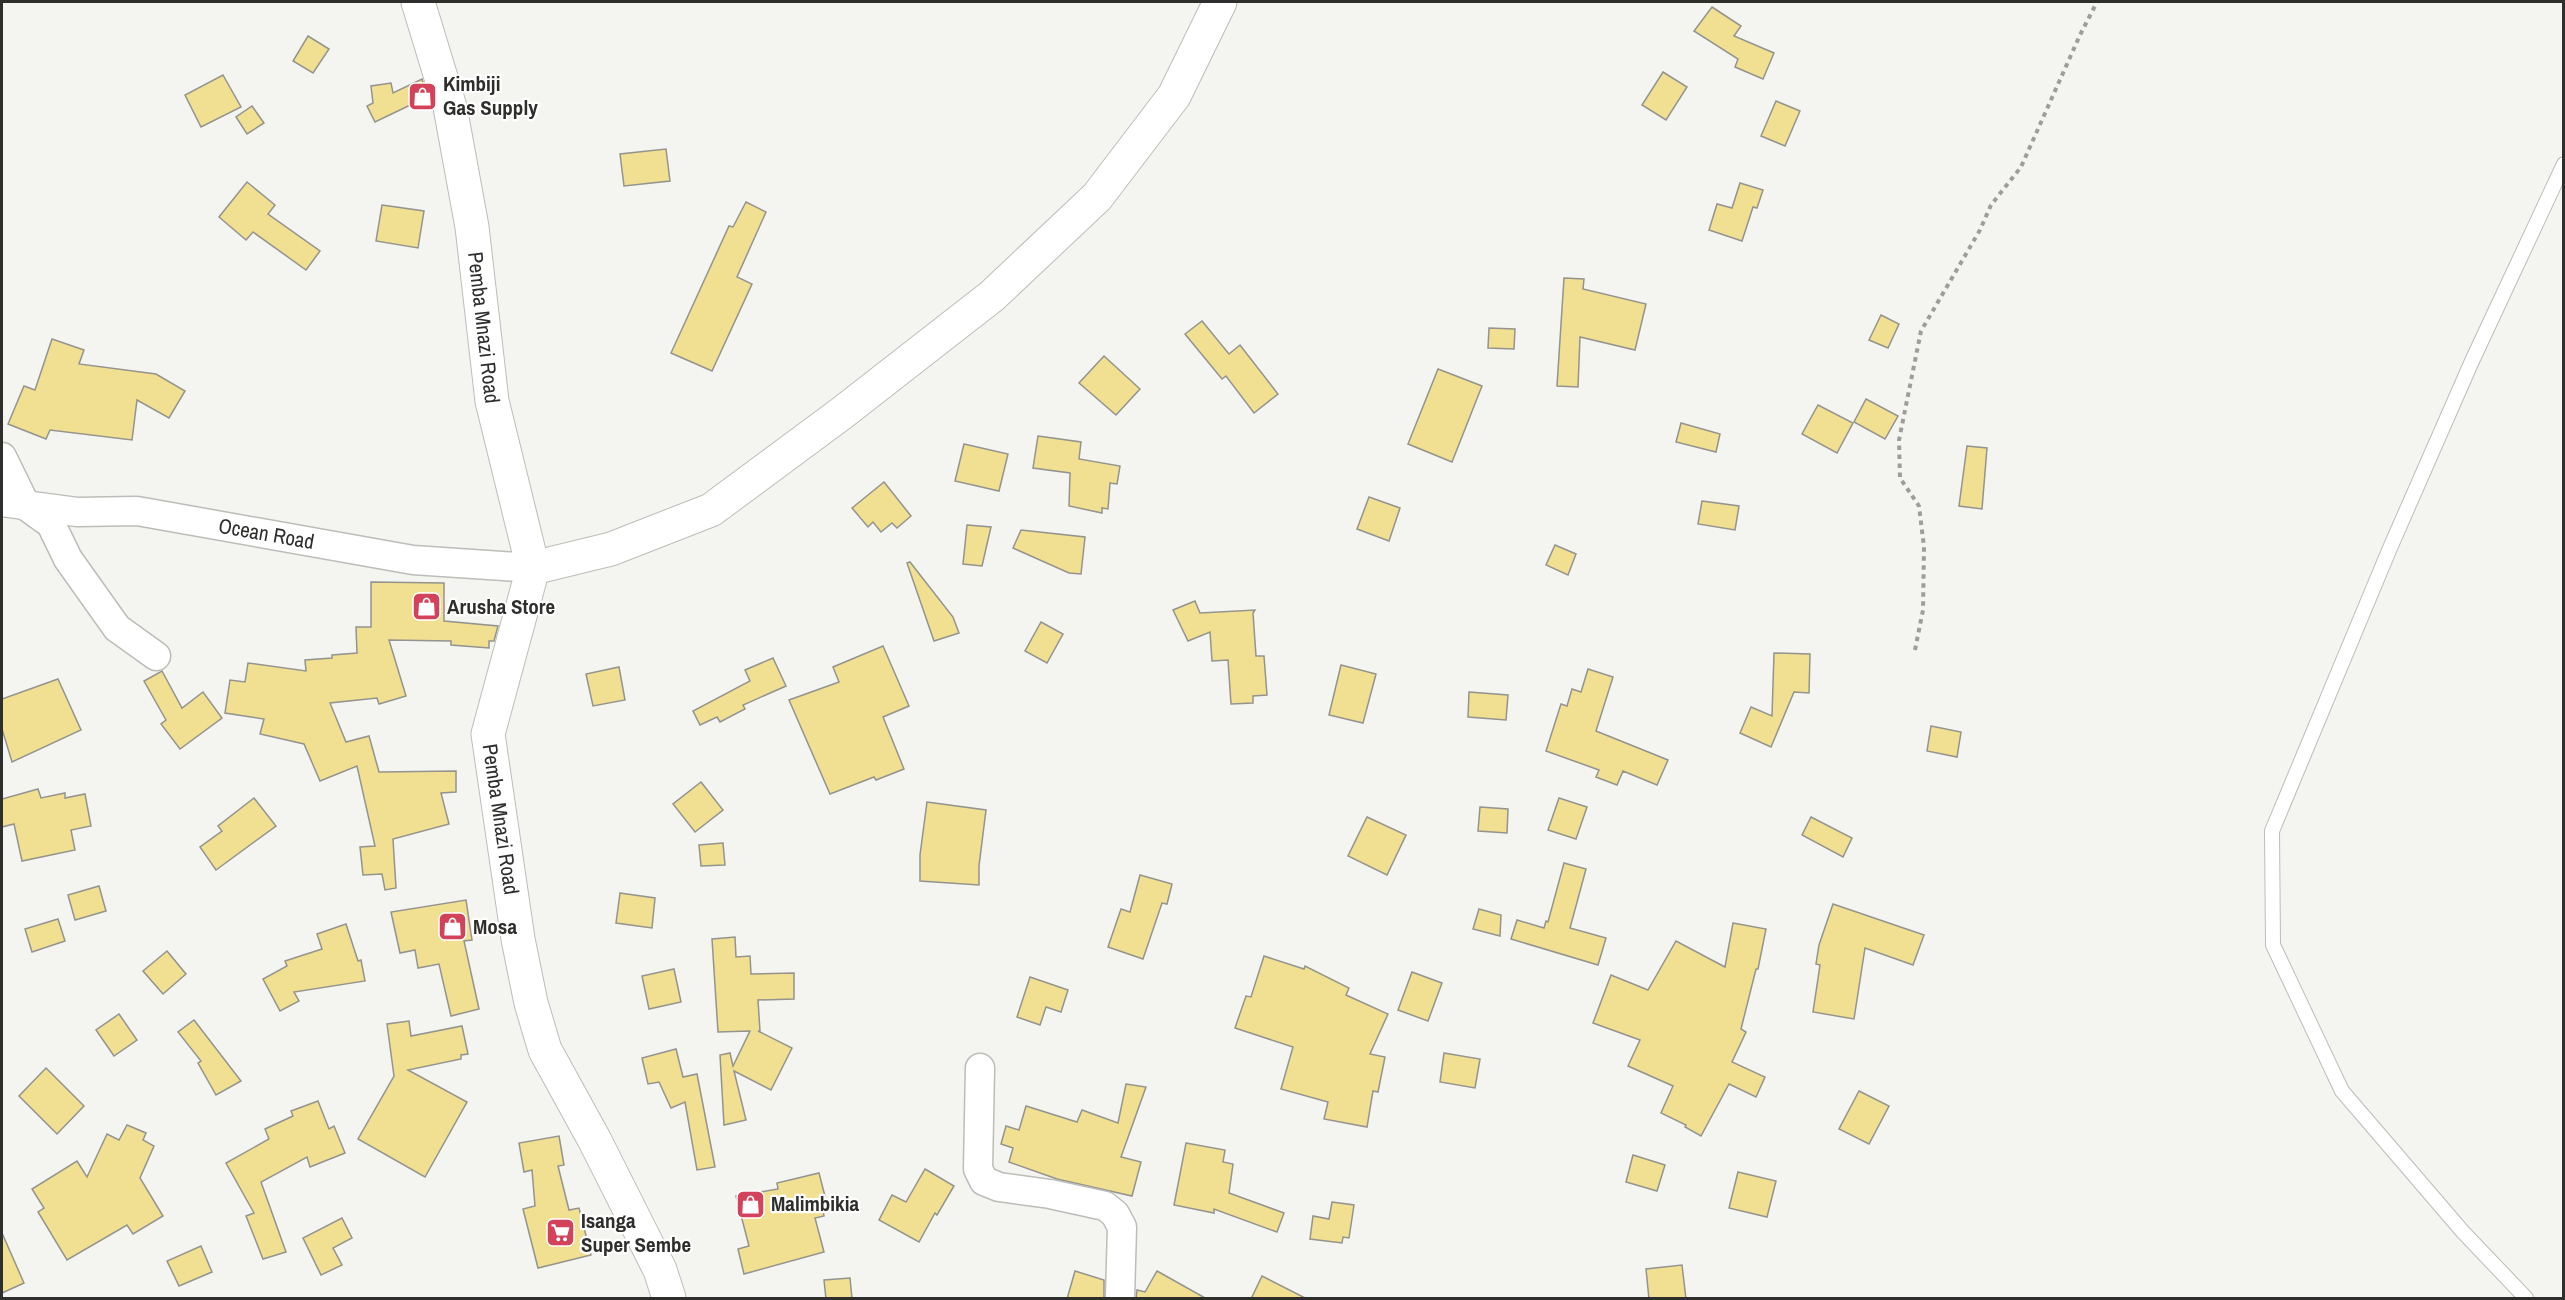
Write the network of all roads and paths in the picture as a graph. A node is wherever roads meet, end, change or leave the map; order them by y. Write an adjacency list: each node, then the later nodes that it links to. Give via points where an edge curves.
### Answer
1 (418, 2): 7 (main road, Pemba Mnazi Road, via 450,107 472,227 492,401)
2 (1221, 2): 7 (main road, via 1174,96 1097,197 992,296 711,510 611,549)
3 (2097, 2): 8 (path, via 2021,167 1991,205 1921,331 1899,440 1900,478 1920,506 1924,547 1923,610)
4 (2564, 164): 13 (lane, via 2390,548 2272,831 2273,945 2342,1091)
5 (2, 458): 6 (street)
6 (14, 504): 7 (street, Ocean Road, via 77,512 137,511 413,560); 9 (street, via 51,524 68,559 117,628)
7 (532, 568): 11 (main road, Pemba Mnazi Road, via 488,734 518,939 545,1050 660,1270)
8 (1916, 650)
9 (156, 656)
10 (980, 1068): 12 (street, via 978,1169 984,1181 1106,1206 1122,1227)
11 (669, 1299)
12 (1120, 1299)
13 (2526, 1299)

